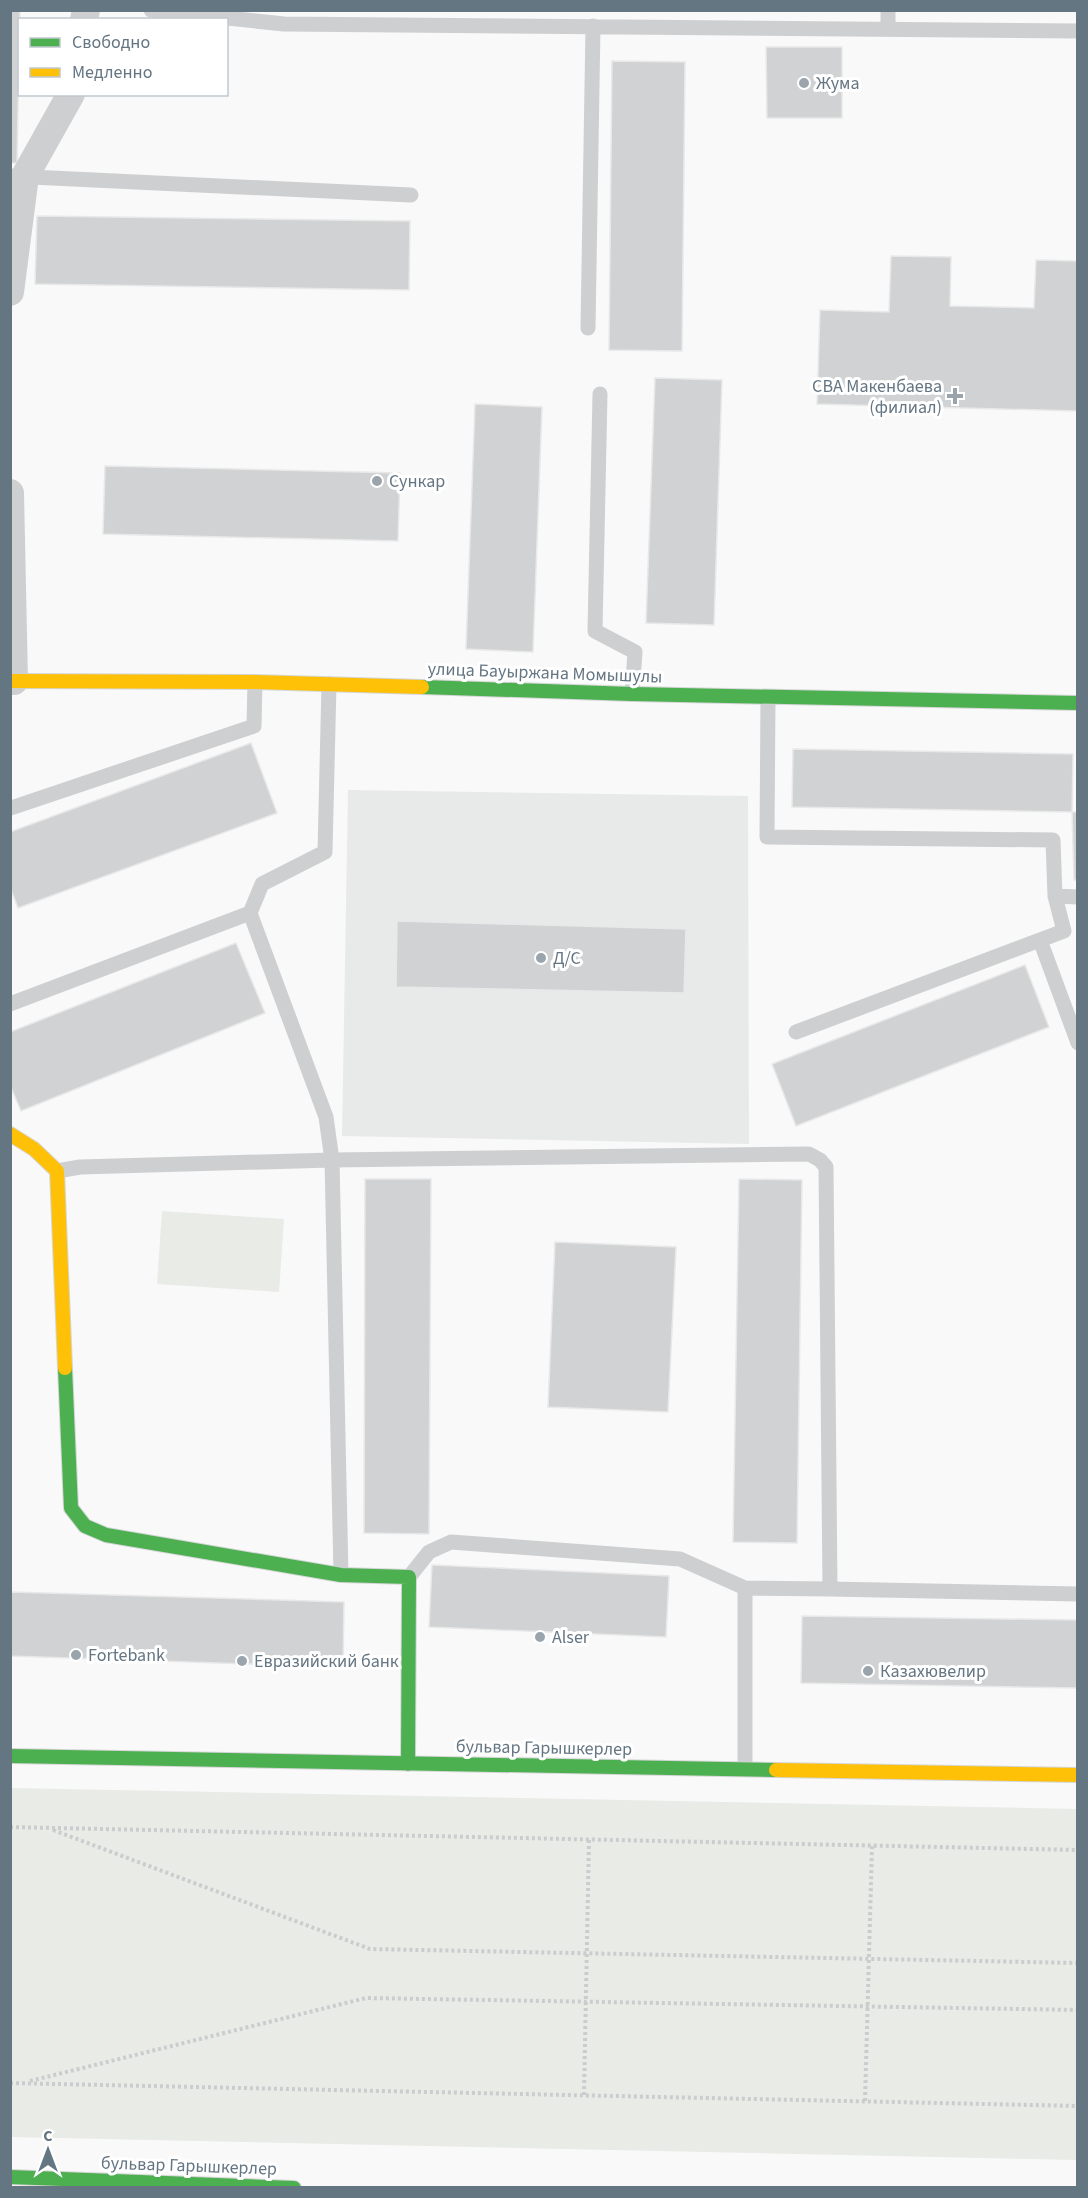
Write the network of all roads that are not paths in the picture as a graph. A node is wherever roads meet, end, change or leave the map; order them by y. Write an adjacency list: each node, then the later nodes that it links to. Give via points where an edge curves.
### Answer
1 (151, 10): 3 (lane)
2 (888, 10): 6 (lane)
3 (285, 17): 4 (lane)
4 (485, 18): 5 (lane)
5 (593, 26): 6 (lane); 12 (lane)
6 (888, 29): 7 (lane)
7 (1077, 31)
8 (70, 96): 9 (street)
9 (18, 176): 10 (lane); 11 (street)
10 (411, 195)
11 (10, 292)
12 (588, 328)
13 (600, 394): 18 (lane, via 595,631 635,652)
14 (10, 493): 15 (street)
15 (12, 681): 16 (street, улица Бауыржана Момышулы)
16 (255, 682): 17 (street, улица Бауыржана Момышулы); 21 (lane, via 254,726)
17 (329, 684): 18 (street, улица Бауыржана Момышулы); 24 (lane, via 325,852 262,884)
18 (632, 694): 19 (street, улица Бауыржана Момышулы)
19 (768, 697): 20 (street, улица Бауыржана Момышулы); 22 (lane, via 767,837 1053,840)
20 (1077, 703)
21 (11, 808)
22 (1055, 896): 23 (lane); 25 (lane, via 1064,932)
23 (1077, 897)
24 (250, 913): 26 (lane); 30 (lane, via 326,1117)
25 (1040, 940): 27 (lane); 28 (lane)
26 (10, 1004)
27 (796, 1032)
28 (1077, 1043)
29 (10, 1134): 31 (street, via 34,1149)
30 (332, 1160): 31 (lane, via 80,1167); 32 (lane); 35 (lane, via 809,1154 820,1160 826,1167)
31 (57, 1171): 32 (street, via 71,1508 85,1526 106,1535)
32 (341, 1575): 33 (street)
33 (409, 1577): 34 (lane, via 429,1552 451,1542 680,1559); 38 (street)
34 (745, 1588): 35 (lane); 39 (lane)
35 (830, 1589): 36 (lane)
36 (1077, 1594)
37 (10, 1756): 38 (street, бульвар Гарышкерлер)
38 (408, 1764): 39 (street, бульвар Гарышкерлер)
39 (745, 1769): 40 (street, бульвар Гарышкерлер)
40 (1077, 1775)
41 (10, 2177): 42 (street, бульвар Гарышкерлер)
42 (180, 2185): 43 (street, бульвар Гарышкерлер)
43 (294, 2187)

